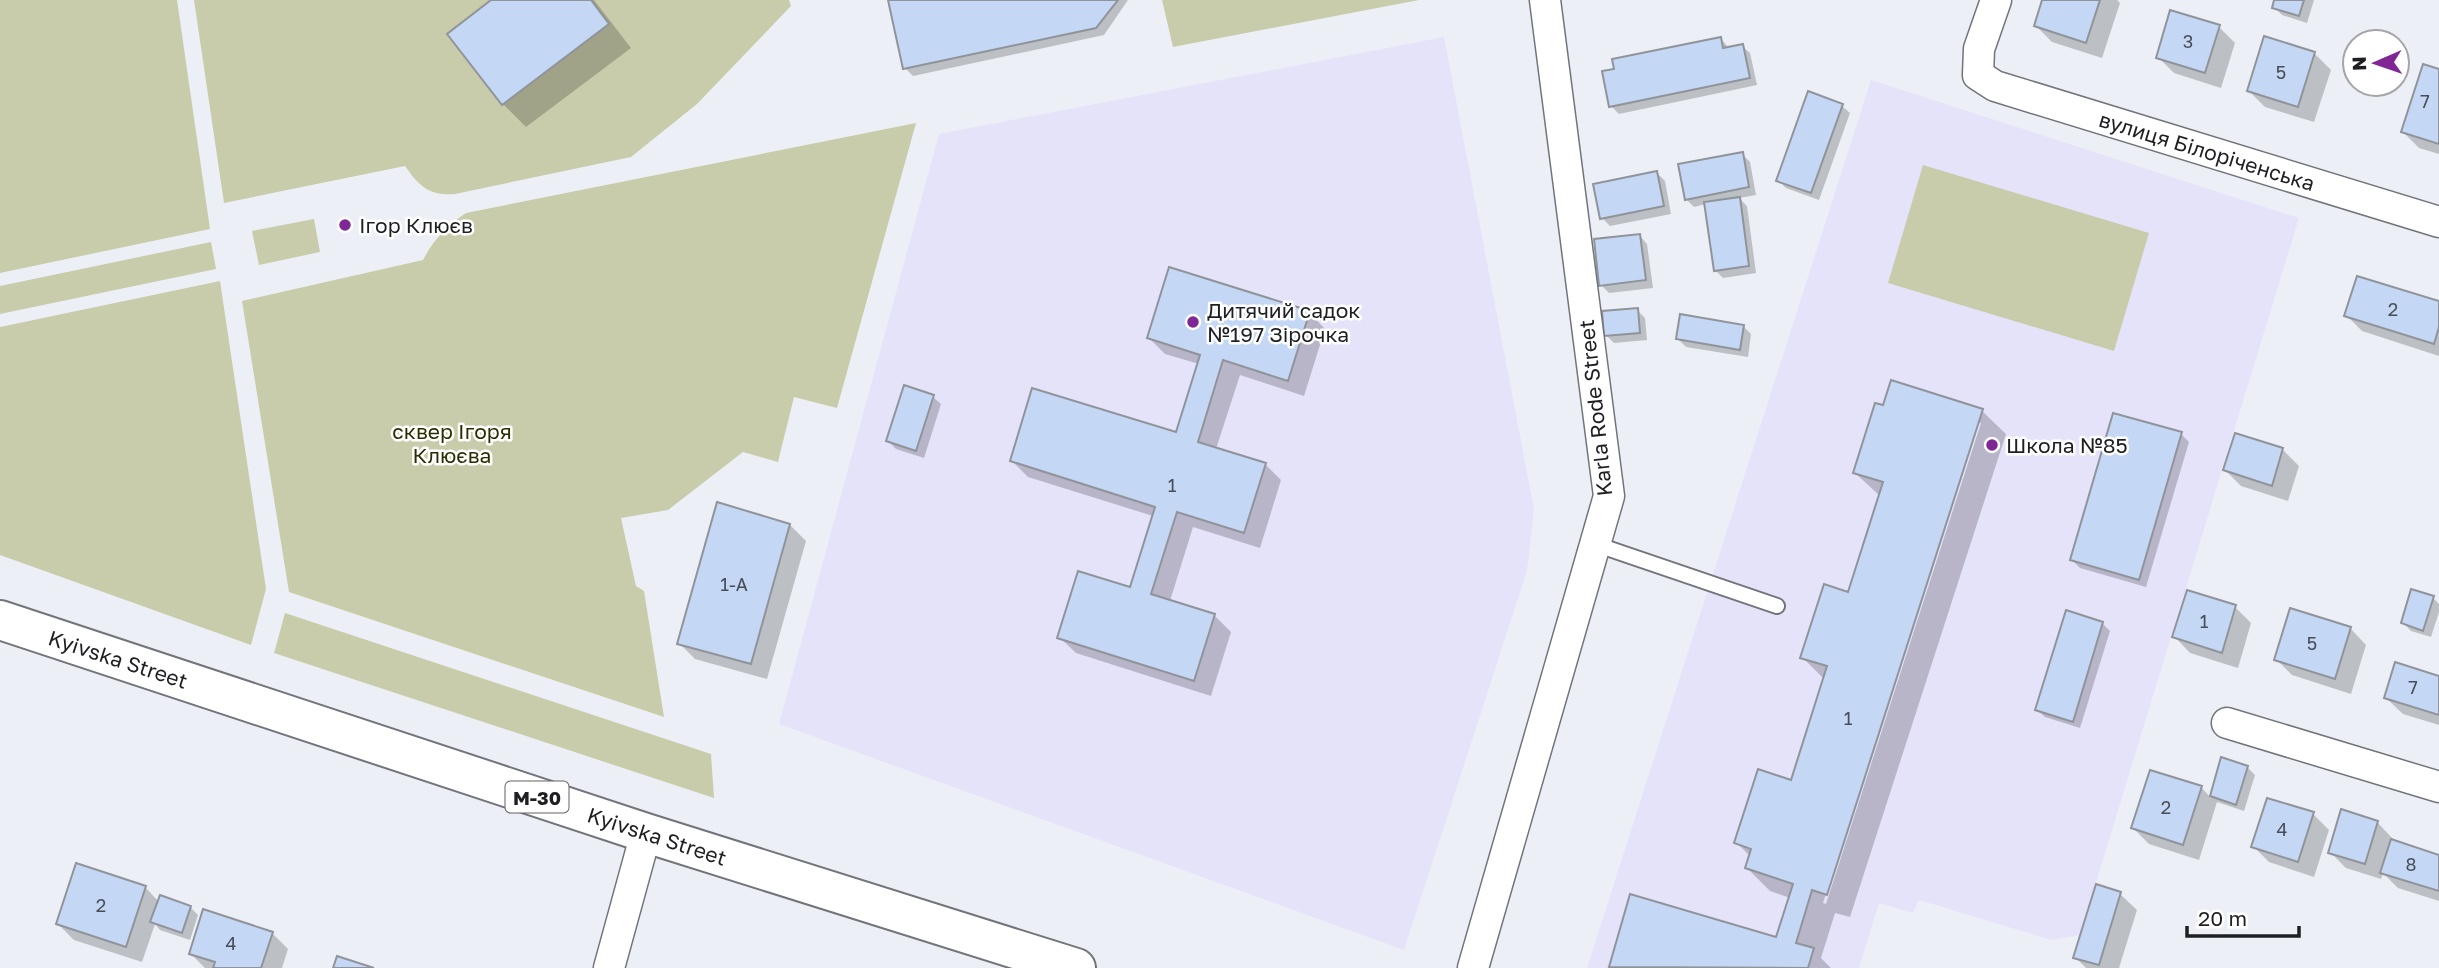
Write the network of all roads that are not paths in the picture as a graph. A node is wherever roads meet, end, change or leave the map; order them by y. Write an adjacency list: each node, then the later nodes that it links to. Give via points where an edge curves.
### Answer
1 (1545, 0): 4 (street, Karla Rode Street, via 1609,496)
2 (1996, 0): 3 (street, вулиця Білоріченська, via 1979,49 1978,75 1995,86)
3 (2439, 222)
4 (1595, 544): 5 (lane); 12 (street, Karla Rode Street)
5 (1777, 606)
6 (0, 620): 9 (highway, Kyivska Street / М-30)
7 (2227, 723): 8 (street)
8 (2439, 787)
9 (646, 832): 10 (street); 11 (highway, Kyivska Street / М-30)
10 (609, 968)
11 (1076, 968)
12 (1473, 968)

